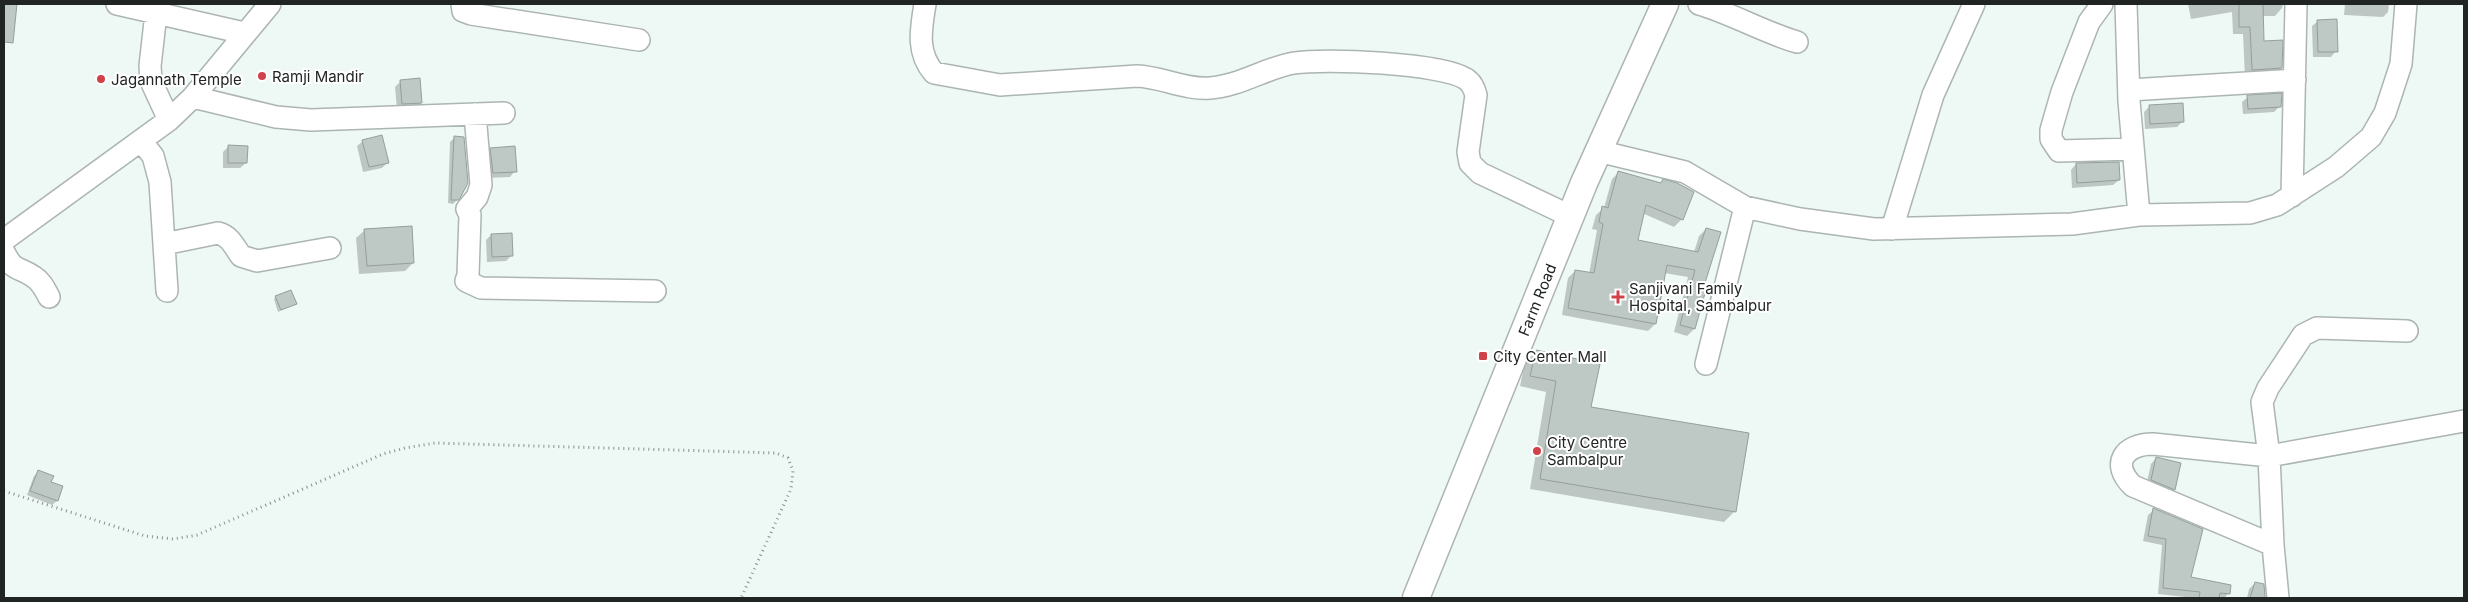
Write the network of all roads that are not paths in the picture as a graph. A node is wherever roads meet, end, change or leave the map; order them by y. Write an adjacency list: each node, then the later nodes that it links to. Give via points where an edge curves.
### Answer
1 (117, 4): 12 (street)
2 (270, 4): 13 (street)
3 (462, 4): 14 (street, via 463,11 471,14)
4 (924, 4): 28 (street, via 920,36 922,55 934,73 1000,86 1136,76 1155,77 1196,89 1212,88 1229,86 1294,63 1318,62 1417,65 1451,73 1466,79 1476,95 1468,152 1470,163 1480,173)
5 (1665, 4): 24 (main road, Farm Road)
6 (1699, 4): 15 (street)
7 (1974, 4): 29 (street, via 1933,95)
8 (2102, 4): 23 (street, via 2090,22 2062,92 2050,139 2059,151)
9 (2126, 4): 17 (street)
10 (2296, 4): 16 (street)
11 (2406, 4): 25 (street, via 2401,64 2385,113 2371,136 2336,167)
12 (156, 13): 13 (street); 21 (street, via 151,81)
13 (244, 33): 18 (street)
14 (639, 40)
15 (1797, 42)
16 (2295, 80): 17 (street); 25 (street)
17 (2129, 90): 23 (street)
18 (194, 97): 20 (street, via 276,116 311,120); 21 (street)
19 (504, 112): 20 (street)
20 (475, 114): 35 (street, via 481,185 478,197 467,209 470,216 466,281 481,288)
21 (169, 120): 22 (street)
22 (141, 141): 30 (street); 31 (street, via 153,156 158,170)
23 (2133, 149): 27 (street)
24 (1598, 151): 26 (street, via 1685,172); 28 (main road, Farm Road)
25 (2292, 196): 27 (street, via 2250,213)
26 (1745, 207): 29 (street, via 1800,219); 38 (street)
27 (2138, 215): 29 (street, via 2072,224)
28 (1570, 216): 42 (main road, Farm Road)
29 (1892, 229)
30 (4, 240)
31 (164, 244): 32 (street, via 225,235 241,256 257,261); 34 (street)
32 (330, 248)
33 (4, 252): 36 (street, via 14,268 36,278)
34 (167, 291)
35 (655, 291)
36 (49, 297)
37 (2407, 332): 40 (street, via 2317,328 2303,335 2262,402)
38 (1706, 364)
39 (2464, 420): 40 (street)
40 (2269, 456): 41 (street); 41 (street, via 2139,444 2128,448 2122,467 2124,478 2133,486)
41 (2273, 545): 43 (street)
42 (1418, 593)
43 (2278, 598)

